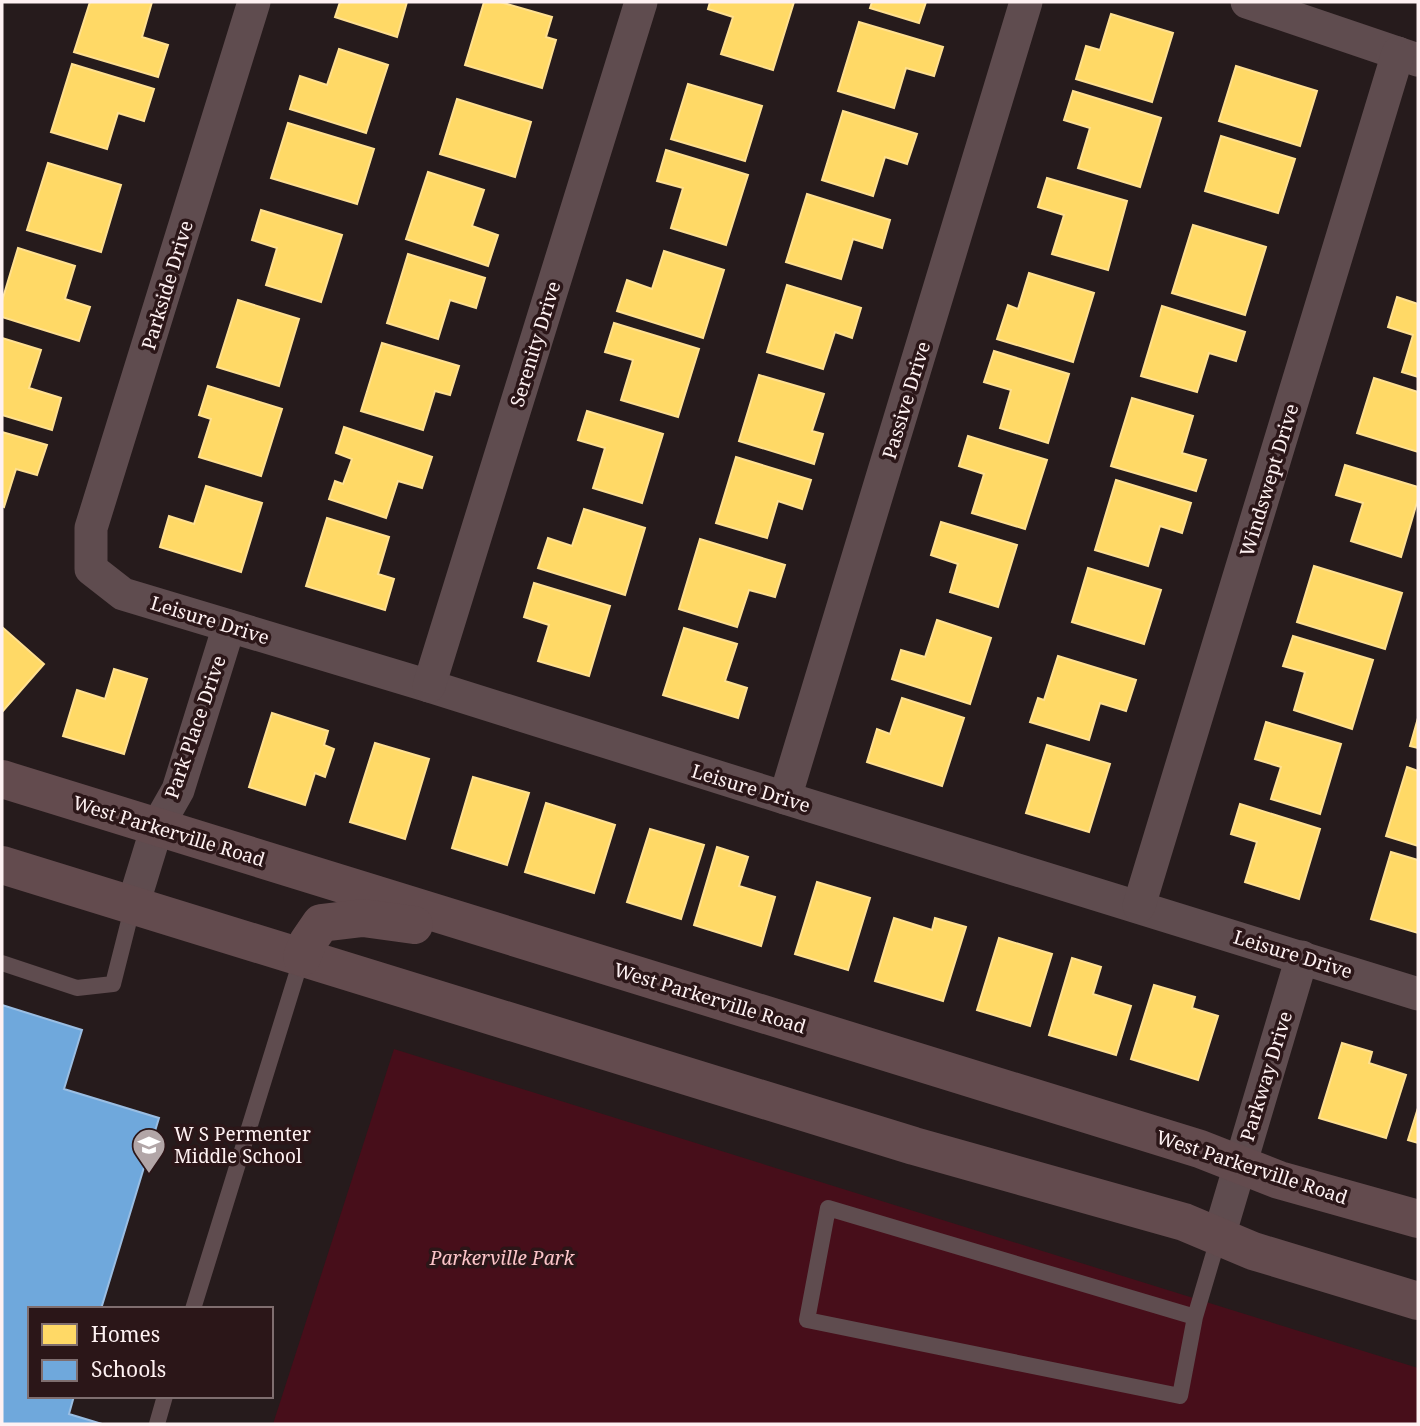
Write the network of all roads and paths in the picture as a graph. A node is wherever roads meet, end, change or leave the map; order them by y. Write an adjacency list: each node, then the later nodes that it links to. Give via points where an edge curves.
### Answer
1 (254, 2): 6 (street, Parkside Drive, via 92,528)
2 (641, 2): 8 (street, Serenity Drive)
3 (1026, 2): 10 (street, Passive Drive)
4 (1247, 2): 5 (street)
5 (1408, 56): 14 (street, Windswept Drive)
6 (91, 569): 7 (street, Leisure Drive, via 123,594)
7 (229, 626): 8 (street, Leisure Drive); 11 (street, Park Place Drive, via 178,790)
8 (429, 686): 10 (street, Leisure Drive)
9 (2, 779): 11 (main road, West Parkerville Road)
10 (785, 798): 14 (street, Leisure Drive)
11 (157, 827): 13 (street, Park Place Drive); 15 (main road, West Parkerville Road)
12 (2, 865): 13 (main road)
13 (133, 905): 16 (main road); 18 (lane, via 113,984 77,988)
14 (1139, 906): 17 (street, Leisure Drive)
15 (574, 956): 16 (main road, via 363,918 321,923); 20 (main road, West Parkerville Road)
16 (302, 957): 22 (main road); 24 (lane)
17 (1302, 957): 19 (street, Leisure Drive); 20 (street, Parkway Drive)
18 (2, 963)
19 (1418, 994)
20 (1240, 1164): 21 (main road, West Parkerville Road, via 1279,1180); 22 (street, Parkway Drive)
21 (1418, 1219)
22 (1219, 1236): 23 (main road, via 1253,1251); 25 (lane)
23 (1418, 1301)
24 (193, 1307)
25 (1195, 1317): 25 (lane, via 1180,1396 807,1320 828,1208)
26 (164, 1398): 27 (lane)
27 (157, 1424)

